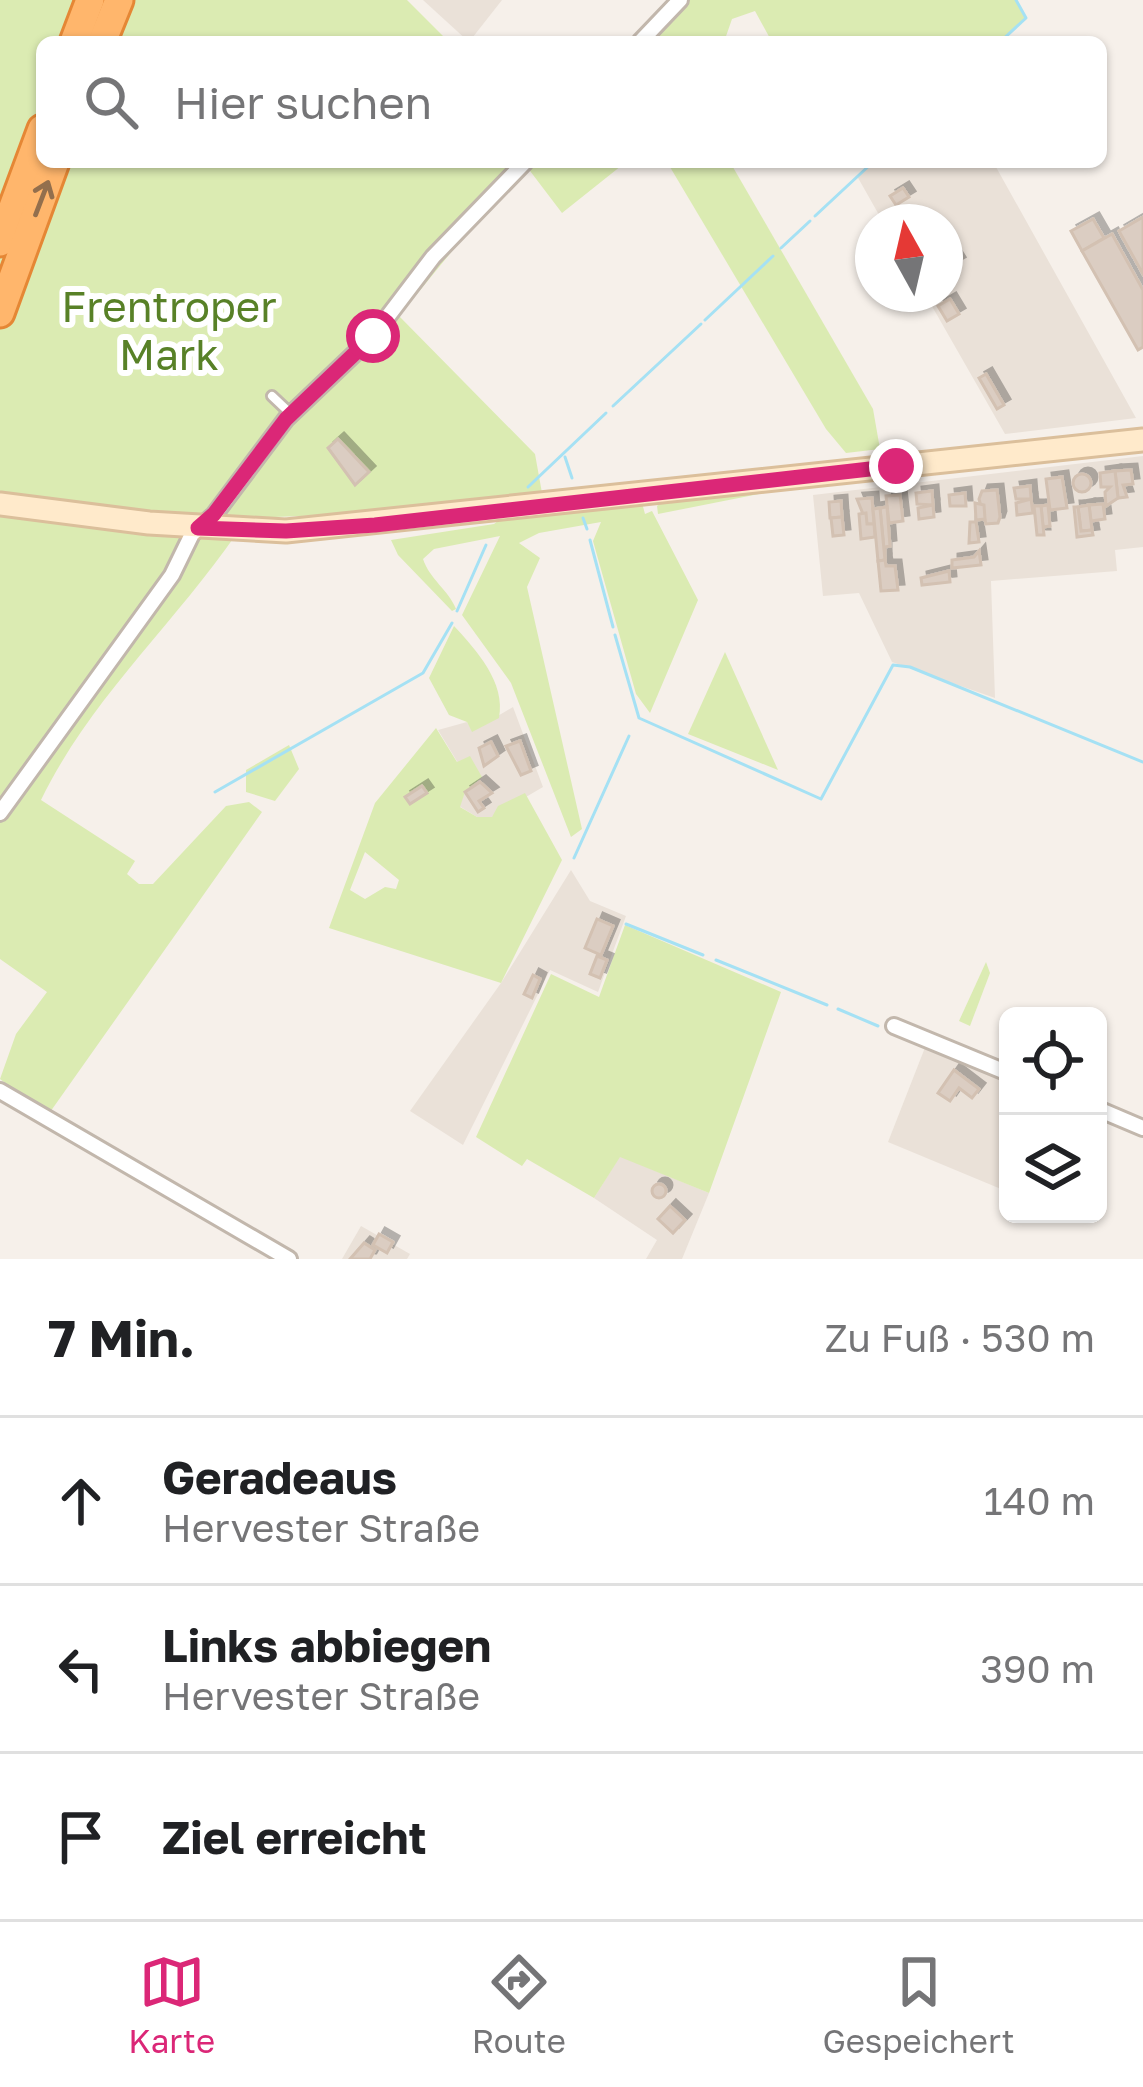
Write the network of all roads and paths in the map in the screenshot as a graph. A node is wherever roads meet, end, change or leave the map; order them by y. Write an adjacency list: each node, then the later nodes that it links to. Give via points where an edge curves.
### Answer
1 (90, 0): 4 (highway)
2 (119, 0): 5 (highway)
3 (680, 0): 6 (street)
4 (76, 36)
5 (104, 36)
6 (646, 36)
7 (36, 145): 10 (highway)
8 (53, 168): 11 (highway, one-way to 8)
9 (519, 168): 13 (street, via 433,257 373,336)
10 (0, 242)
11 (0, 313)
12 (272, 395): 13 (lane)
13 (291, 414): 16 (street)
14 (1143, 440): 16 (main road, via 375,525)
15 (0, 504): 16 (main road)
16 (198, 528): 17 (street)
17 (0, 813)
18 (894, 1027): 19 (street)
19 (999, 1069)
20 (0, 1090): 23 (street)
21 (1107, 1113): 22 (street)
22 (1143, 1127)
23 (289, 1259)

